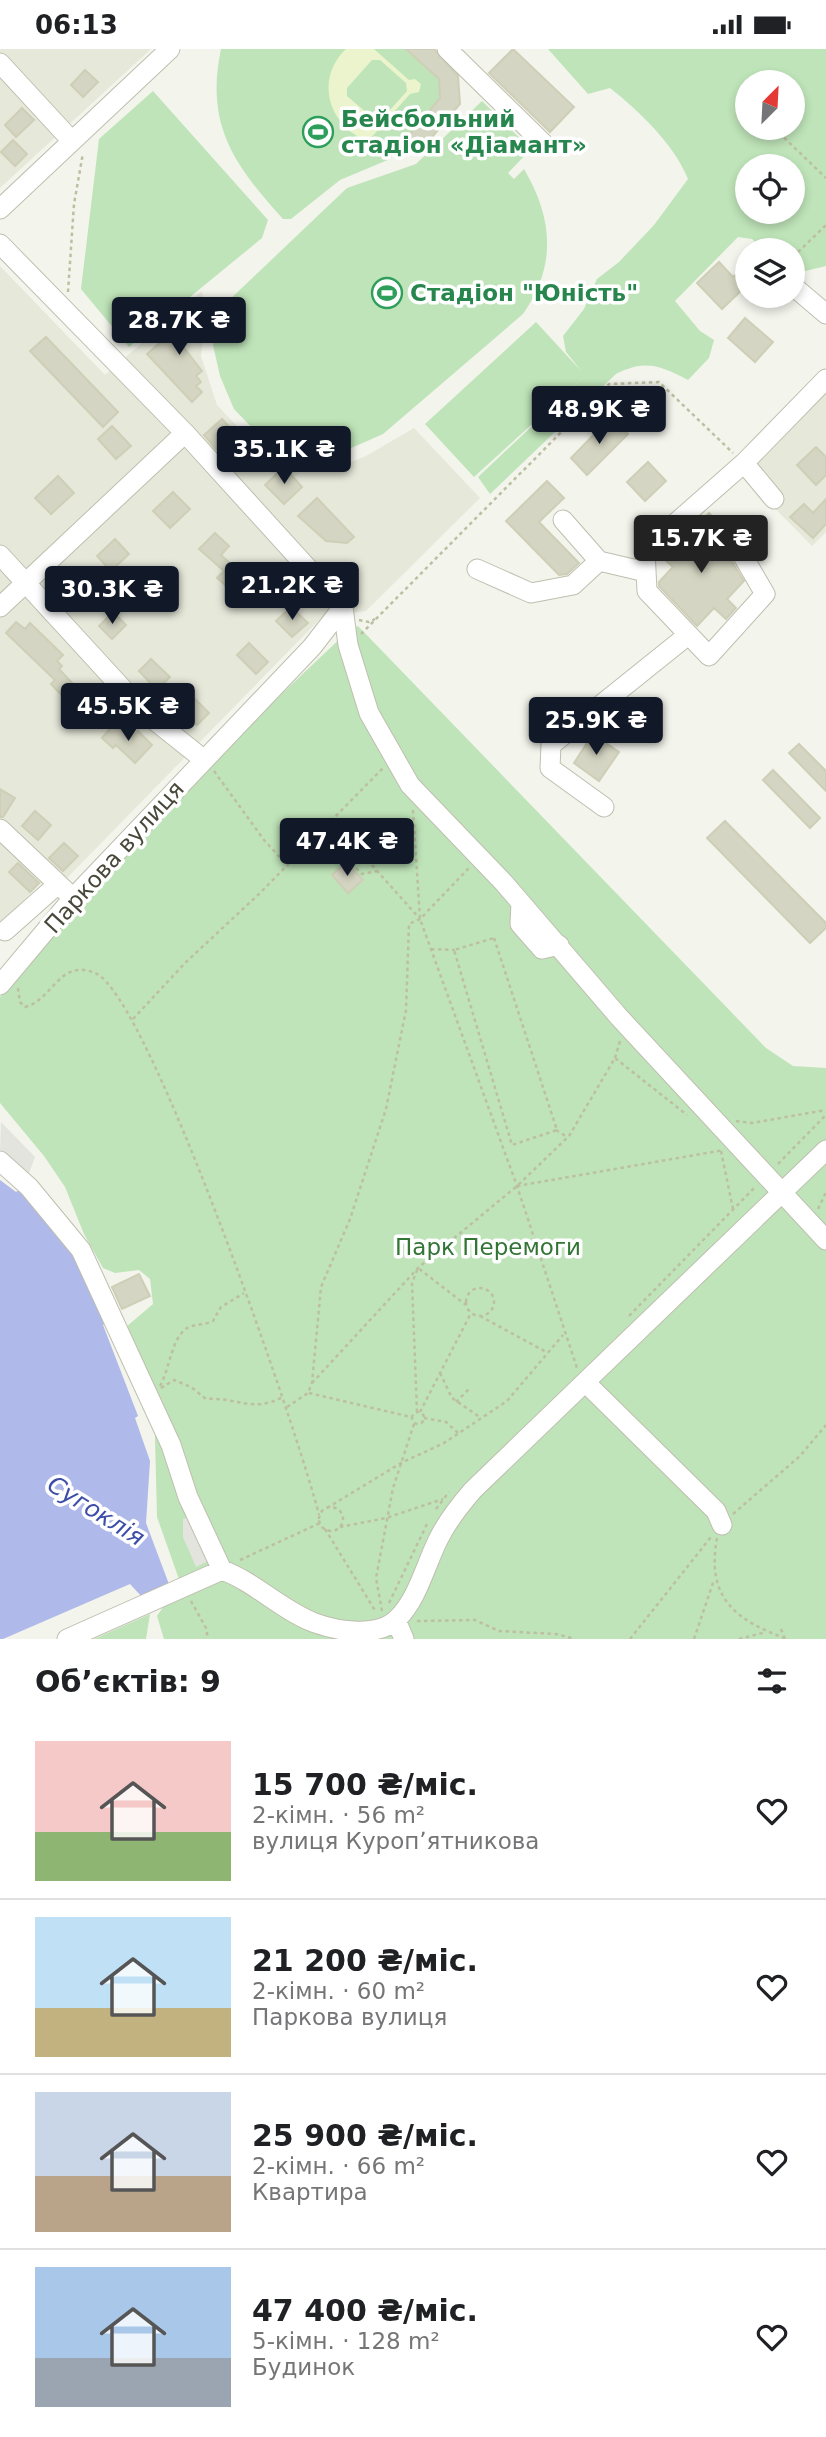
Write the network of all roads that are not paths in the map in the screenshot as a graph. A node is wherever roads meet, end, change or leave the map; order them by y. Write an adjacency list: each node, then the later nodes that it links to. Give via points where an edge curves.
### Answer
1 (447, 49): 4 (street)
2 (163, 51): 5 (street)
3 (0, 63): 5 (street)
4 (544, 143)
5 (77, 146): 6 (street)
6 (0, 209)
7 (0, 244): 11 (street)
8 (805, 296): 9 (street)
9 (826, 314)
10 (825, 383): 12 (street)
11 (184, 433): 20 (street); 22 (street)
12 (744, 464): 13 (street); 19 (street, via 645,550)
13 (774, 499)
14 (562, 520): 17 (street)
15 (733, 539): 23 (street, via 765,594 709,656)
16 (0, 555): 20 (street)
17 (599, 561): 18 (street, via 573,585 531,593); 19 (street)
18 (477, 569)
19 (646, 572): 23 (street, via 646,591)
20 (26, 584): 21 (street); 24 (street, via 144,712)
21 (0, 607)
22 (343, 607): 24 (street, Паркова вулиця, via 312,647); 33 (street, via 348,645 369,713 411,785)
23 (688, 635): 25 (street, via 551,745 550,768)
24 (204, 759): 28 (street, Паркова вулиця)
25 (604, 807)
26 (0, 829): 27 (street)
27 (58, 884): 28 (street); 29 (street)
28 (73, 898): 30 (street, Паркова вулиця)
29 (5, 930)
30 (9, 983)
31 (826, 1150): 33 (street)
32 (0, 1161): 37 (street, via 29,1187 80,1250 153,1393 208,1544)
33 (782, 1193): 34 (street); 35 (street)
34 (826, 1240)
35 (586, 1383): 36 (street, via 716,1511); 38 (street, via 517,1445 454,1512)
36 (722, 1525)
37 (222, 1570): 38 (street, via 314,1622 359,1631); 39 (street)
38 (391, 1624): 40 (street)
39 (67, 1639)
40 (404, 1639)

